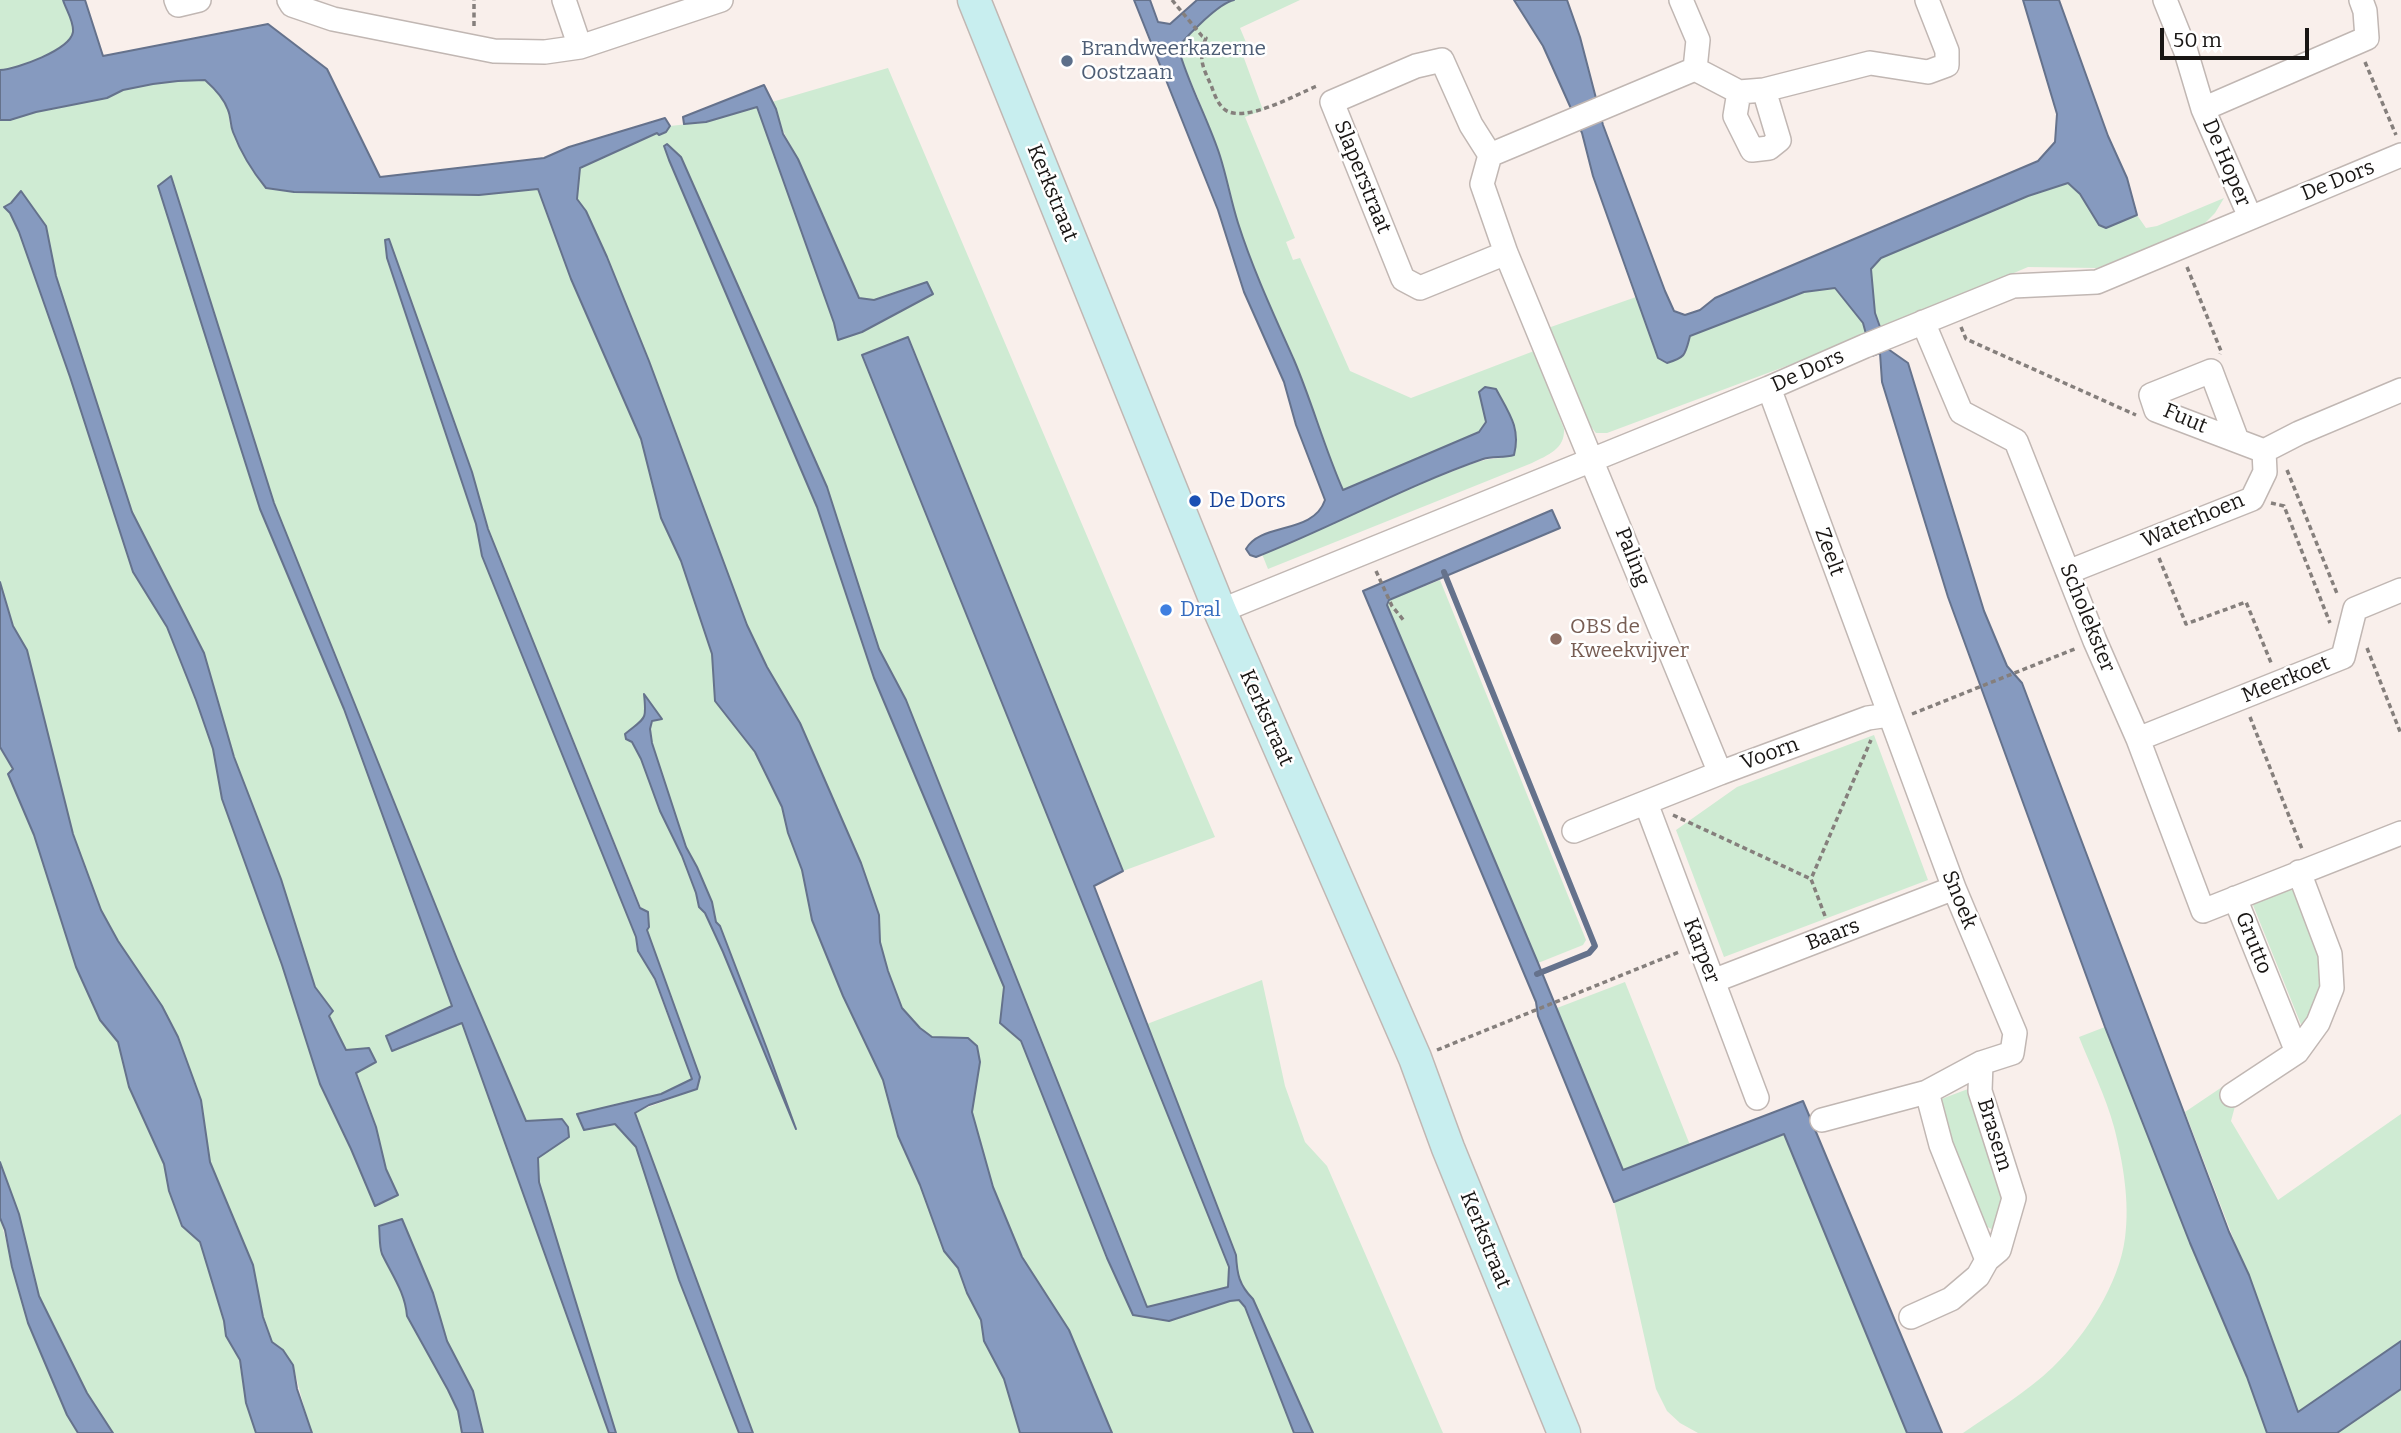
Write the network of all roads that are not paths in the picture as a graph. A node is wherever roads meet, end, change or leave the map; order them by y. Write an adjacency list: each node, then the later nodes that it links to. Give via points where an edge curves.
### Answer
1 (176, 0): 2 (street, via 178,5)
2 (198, 0)
3 (289, 0): 11 (street, via 333,19 495,51)
4 (564, 0): 11 (street)
5 (720, 0): 11 (street)
6 (974, 0): 28 (street, Kerkstraat)
7 (1681, 0): 12 (street, via 1698,40)
8 (1927, 0): 13 (street, via 1947,51 1947,65 1928,72 1870,63)
9 (2165, 0): 15 (street, De Hoper)
10 (2361, 0): 15 (street, De Hoper, via 2367,38)
11 (580, 47)
12 (1695, 69): 14 (street); 17 (street)
13 (1764, 90): 14 (street); 14 (street, via 1779,140 1769,148 1752,150 1735,116)
14 (1739, 92)
15 (2203, 109): 18 (street, De Hoper)
16 (2399, 145): 18 (street, De Dors)
17 (1490, 155): 19 (street, via 1482,184); 19 (street, Slaperstraat, via 1442,60 1416,66 1332,102 1403,279 1420,288)
18 (2250, 217): 20 (street, De Dors, via 2097,282 2013,286)
19 (1506, 253): 25 (street)
20 (1923, 322): 21 (street, De Dors); 26 (street, Scholekster, via 1961,412 2016,442)
21 (1769, 388): 25 (street, De Dors); 29 (street, Zeelt)
22 (2401, 390): 24 (street)
23 (2237, 440): 23 (street, Fuut, via 2211,371 2151,395 2156,410); 24 (street, Fuut)
24 (2271, 448): 26 (street, Waterhoen, via 2252,499)
25 (1591, 458): 28 (street, De Dors); 31 (street, Paling)
26 (2068, 572): 30 (street, Scholekster)
27 (2401, 590): 30 (street, Meerkoet, via 2355,609 2343,657)
28 (1220, 611): 47 (street, Kerkstraat, via 1415,1058)
29 (1889, 715): 31 (street, Voorn, via 1868,718); 36 (street, Snoek)
30 (2137, 739): 37 (street, Scholekster, via 2203,911)
31 (1720, 773): 32 (street, Voorn)
32 (1646, 803): 33 (street, Voorn); 38 (street, Karper)
33 (1574, 831)
34 (2401, 833): 35 (street, Grutto)
35 (2304, 870): 37 (street, Grutto); 39 (street, via 2330,954 2332,988 2318,1023)
36 (1954, 888): 38 (street, Baars); 40 (street, Snoek, via 2015,1033 2012,1053)
37 (2235, 898): 39 (street, Grutto)
38 (1713, 981): 43 (street, Karper)
39 (2297, 1052): 42 (street)
40 (1981, 1063): 41 (street, Brasem); 45 (street, Brasem, via 1980,1091 2014,1199 1999,1250)
41 (1927, 1092): 44 (street, Brasem); 45 (street, via 1941,1144)
42 (2232, 1095)
43 (1757, 1098)
44 (1822, 1120)
45 (1987, 1259): 46 (street, Brasem, via 1978,1276 1951,1299)
46 (1911, 1317)
47 (1564, 1433)

